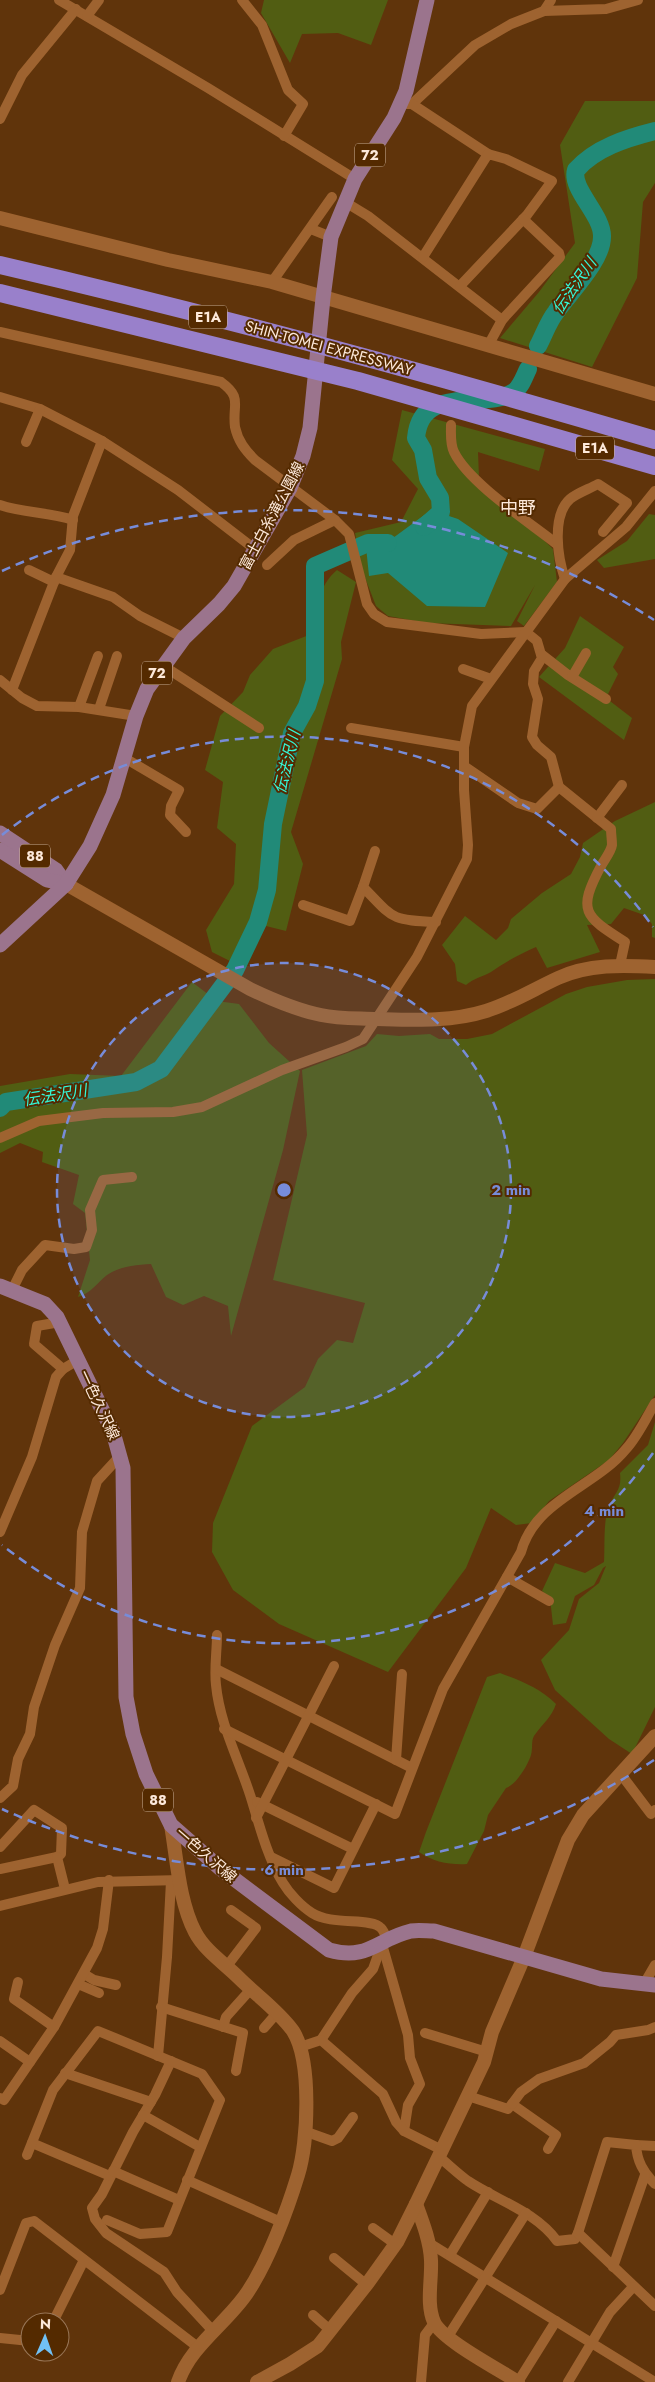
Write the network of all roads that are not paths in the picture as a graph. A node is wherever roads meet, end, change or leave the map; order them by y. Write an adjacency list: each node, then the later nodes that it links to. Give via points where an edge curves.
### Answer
1 (59, 0): 7 (street)
2 (99, 0): 9 (street)
3 (242, 0): 12 (street, via 262,25 288,90 303,104)
4 (427, 0): 10 (main road, 富士白糸滝公園線 / 72, via 406,91)
5 (551, 0): 8 (street)
6 (638, 0): 8 (street, via 606,9)
7 (76, 9): 9 (street); 11 (street, via 22,75)
8 (544, 11): 10 (street, via 511,24 475,45)
9 (87, 16): 12 (street)
10 (406, 104): 13 (street); 14 (main road, 富士白糸滝公園線 / 72)
11 (0, 119)
12 (284, 136): 14 (street)
13 (488, 154): 17 (street, via 552,181); 20 (street)
14 (355, 179): 15 (main road, 富士白糸滝公園線 / 72)
15 (338, 199): 18 (street); 19 (main road, 富士白糸滝公園線 / 72); 20 (street, via 368,216)
16 (0, 218): 22 (street)
17 (523, 219): 23 (street); 26 (street, via 560,257)
18 (311, 228): 19 (street); 22 (street)
19 (331, 237): 25 (main road, 富士白糸滝公園線 / 72)
20 (423, 258): 23 (street)
21 (0, 265): 33 (highway, SHIN-TOMEI EXPRESSWAY / E1A, via 416,371)
22 (272, 282): 25 (street)
23 (460, 286): 26 (street)
24 (0, 293): 36 (highway, SHIN-TOMEI EXPRESSWAY / E1A, via 406,394)
25 (322, 305): 28 (street); 37 (main road, 富士白糸滝公園線 / 72, via 310,428)
26 (502, 320): 28 (street)
27 (0, 332): 37 (street, via 221,382 236,396 236,428 244,449)
28 (489, 344): 29 (street)
29 (655, 394)
30 (0, 397): 31 (street)
31 (40, 408): 34 (street); 35 (street)
32 (452, 426): 43 (street, via 453,451 463,466)
33 (655, 440)
34 (102, 441): 40 (street); 44 (street, via 178,490)
35 (26, 442)
36 (655, 466)
37 (290, 488): 41 (street); 44 (main road, 富士白糸滝公園線 / 72)
38 (653, 498): 47 (street, via 606,545)
39 (0, 505): 40 (street)
40 (73, 520): 48 (street, via 70,550)
41 (335, 520): 45 (street, via 294,540); 49 (street, via 349,534 367,604 374,614 387,622 481,634)
42 (603, 532): 43 (street, via 627,502 598,484 569,500 560,516)
43 (558, 545): 47 (street)
44 (256, 550): 50 (main road, 富士白糸滝公園線 / 72, via 234,586)
45 (267, 565)
46 (29, 570): 48 (street)
47 (565, 579): 49 (street)
48 (55, 580): 50 (street, via 113,598); 60 (street)
49 (526, 632): 52 (street, via 537,641); 58 (street)
50 (184, 638): 55 (main road, 富士白糸滝公園線 / 72)
51 (586, 653): 57 (street)
52 (541, 654): 57 (street); 71 (street, via 542,658 534,670 538,699 532,737 551,757)
53 (98, 656): 62 (street)
54 (117, 656): 63 (street)
55 (162, 665): 64 (main road, 富士白糸滝公園線 / 72); 65 (street)
56 (463, 669): 58 (street)
57 (572, 677): 61 (street)
58 (491, 679): 67 (street, via 472,706)
59 (0, 680): 60 (street)
60 (12, 690): 62 (street, via 37,706)
61 (606, 698)
62 (79, 706): 63 (street)
63 (99, 709): 64 (street)
64 (136, 716): 68 (main road, 富士白糸滝公園線 / 72)
65 (259, 728)
66 (351, 728): 67 (street)
67 (464, 747): 69 (street)
68 (123, 757): 73 (street, via 179,790 170,815); 77 (main road, 富士白糸滝公園線 / 72, via 113,795 100,825)
69 (464, 766): 71 (street, via 518,803 537,809); 80 (street, via 466,859)
70 (622, 785): 72 (street)
71 (559, 787): 72 (street)
72 (597, 818): 82 (street, via 611,829 612,846 588,890 586,905 602,928 625,942)
73 (186, 832)
74 (0, 833): 77 (main road, 88, via 56,870)
75 (0, 850): 77 (main road, 88, via 46,880)
76 (375, 852): 78 (street)
77 (66, 884): 81 (main road, 富士白糸滝公園線 / 72); 84 (street, via 276,1002 322,1016)
78 (363, 887): 79 (street, via 350,921); 80 (street, via 393,917)
79 (303, 905)
80 (436, 922): 84 (street)
81 (0, 945)
82 (620, 965): 83 (street); 84 (street, via 559,977 522,998 486,1012 435,1020)
83 (655, 967)
84 (376, 1019): 85 (street, via 363,1039 282,1070 202,1107 39,1121)
85 (0, 1138)
86 (132, 1177): 87 (street, via 103,1180 90,1210 92,1230 86,1247 74,1249 45,1245)
87 (6, 1288): 88 (main road, 一色久沢線 / 88, via 45,1304)
88 (60, 1322): 89 (main road, 一色久沢線 / 88); 90 (street, via 37,1326 34,1344)
89 (78, 1360): 90 (street); 92 (main road, 一色久沢線 / 88, via 113,1432)
90 (63, 1369): 93 (street, via 56,1377 32,1457)
91 (655, 1403): 94 (street, via 627,1449 608,1467 557,1502 524,1538 521,1552)
92 (120, 1456): 107 (street, via 96,1481 82,1532 80,1588 54,1645 34,1707 30,1734 18,1759 13,1786); 113 (main road, 一色久沢線 / 88, via 124,1488 125,1678 129,1718 139,1757)
93 (0, 1532)
94 (506, 1577): 95 (street); 105 (street, via 443,1689)
95 (549, 1601)
96 (217, 1635): 98 (street)
97 (334, 1666): 100 (street)
98 (216, 1669): 100 (street); 101 (street)
99 (402, 1674): 104 (street)
100 (308, 1715): 103 (street); 104 (street)
101 (224, 1729): 103 (street); 108 (street)
102 (655, 1736): 106 (street)
103 (285, 1758): 109 (street); 110 (street)
104 (396, 1760): 105 (street)
105 (412, 1768): 110 (street, via 395,1814)
106 (620, 1773): 111 (street, via 651,1814); 125 (street, via 583,1814 568,1840)
107 (0, 1798)
108 (252, 1800): 109 (street); 112 (street)
109 (264, 1804): 112 (street); 115 (street)
110 (376, 1804): 115 (street)
111 (655, 1810)
112 (256, 1818): 117 (street)
113 (171, 1826): 120 (street); 124 (main road, 一色久沢線 / 88, via 236,1881 329,1950 346,1955)
114 (0, 1847): 116 (street, via 34,1810 62,1828 61,1854)
115 (353, 1849): 117 (street, via 334,1888)
116 (57, 1857): 118 (street); 121 (street)
117 (271, 1857): 124 (street, via 283,1883 312,1913 346,1922 372,1922 381,1928)
118 (0, 1870)
119 (109, 1880): 120 (street); 121 (street); 128 (street, via 103,1929)
120 (176, 1880): 127 (street, via 195,1932 206,1949); 135 (street)
121 (65, 1889): 122 (street)
122 (0, 1906)
123 (231, 1910): 127 (street, via 256,1928)
124 (385, 1942): 125 (main road, 一色久沢線 / 88, via 411,1931 434,1931); 142 (street, via 373,1969 352,1993); 158 (street, via 408,2035 410,2058 420,2084 408,2105)
125 (524, 1957): 132 (main road, 一色久沢線 / 88, via 611,1982); 145 (street)
126 (655, 1965): 132 (street)
127 (227, 1966): 133 (street)
128 (84, 1974): 130 (street); 131 (street)
129 (18, 1982): 137 (street, via 14,1999)
130 (78, 1984): 134 (street); 137 (street)
131 (116, 1985)
132 (650, 1985)
133 (251, 1989): 136 (street); 138 (street, via 226,2018)
134 (99, 1993)
135 (161, 2008): 138 (street); 146 (street)
136 (277, 2013): 140 (street); 144 (street, via 293,2032)
137 (54, 2027): 148 (street)
138 (223, 2027): 149 (street, via 243,2033)
139 (655, 2027): 154 (street, via 616,2035 584,2064 539,2079)
140 (264, 2028)
141 (425, 2033): 145 (street)
142 (321, 2040): 144 (street); 158 (street, via 383,2094 396,2122)
143 (0, 2041): 148 (street)
144 (300, 2047): 157 (street, via 305,2076)
145 (487, 2052): 151 (street)
146 (158, 2056): 147 (street); 150 (street, via 98,2031)
147 (170, 2061): 153 (street); 162 (street, via 202,2074 220,2100)
148 (30, 2062): 152 (street, via 4,2100)
149 (236, 2072)
150 (65, 2073): 153 (street, via 139,2093); 159 (street, via 53,2090)
151 (468, 2096): 154 (street, via 508,2109); 164 (street)
152 (0, 2098)
153 (151, 2102): 155 (street)
154 (512, 2104): 163 (street, via 556,2135)
155 (143, 2115): 162 (street, via 181,2132); 166 (street)
156 (353, 2117): 157 (street, via 338,2138 332,2141)
157 (304, 2131): 175 (street, via 298,2174)
158 (404, 2131): 164 (street)
159 (32, 2143): 165 (street); 166 (street, via 52,2147)
160 (636, 2144): 161 (street); 167 (street, via 637,2158); 177 (street, via 607,2142)
161 (655, 2146)
162 (200, 2147): 168 (street)
163 (548, 2149)
164 (440, 2153): 170 (street, via 468,2181); 172 (street)
165 (26, 2155)
166 (111, 2173): 171 (street); 194 (street, via 92,2208 94,2219 113,2240 164,2272 177,2292)
167 (645, 2175): 169 (street); 183 (street)
168 (187, 2180): 171 (street); 175 (street)
169 (655, 2184)
170 (488, 2192): 173 (street); 180 (street)
171 (179, 2200): 174 (street, via 167,2232 140,2234)
172 (416, 2204): 178 (street); 179 (street)
173 (526, 2213): 177 (street, via 548,2228 557,2241 574,2239); 184 (street)
174 (107, 2220)
175 (281, 2222): 194 (street, via 246,2294)
176 (373, 2228): 179 (street)
177 (578, 2233): 183 (street)
178 (429, 2243): 180 (street); 192 (street)
179 (395, 2244): 185 (street)
180 (450, 2255): 184 (street)
181 (334, 2258): 185 (street)
182 (84, 2260): 187 (street, via 34,2221 26,2223); 189 (street); 199 (street)
183 (613, 2267): 186 (street)
184 (486, 2277): 191 (street); 196 (street)
185 (366, 2285): 193 (street)
186 (633, 2287): 188 (street); 198 (street, via 610,2312)
187 (0, 2290)
188 (654, 2304)
189 (58, 2312)
190 (313, 2315): 193 (street)
191 (556, 2322): 198 (street); 200 (street)
192 (434, 2323): 196 (street); 203 (street, via 425,2335)
193 (330, 2330): 202 (street, via 318,2346)
194 (213, 2331): 199 (street)
195 (0, 2338): 197 (street)
196 (448, 2338): 200 (street)
197 (20, 2340)
198 (592, 2343): 204 (street); 205 (street)
199 (199, 2348): 201 (street)
200 (512, 2380)
201 (178, 2382)
202 (257, 2382)
203 (421, 2382)
204 (568, 2382)
205 (655, 2382)

